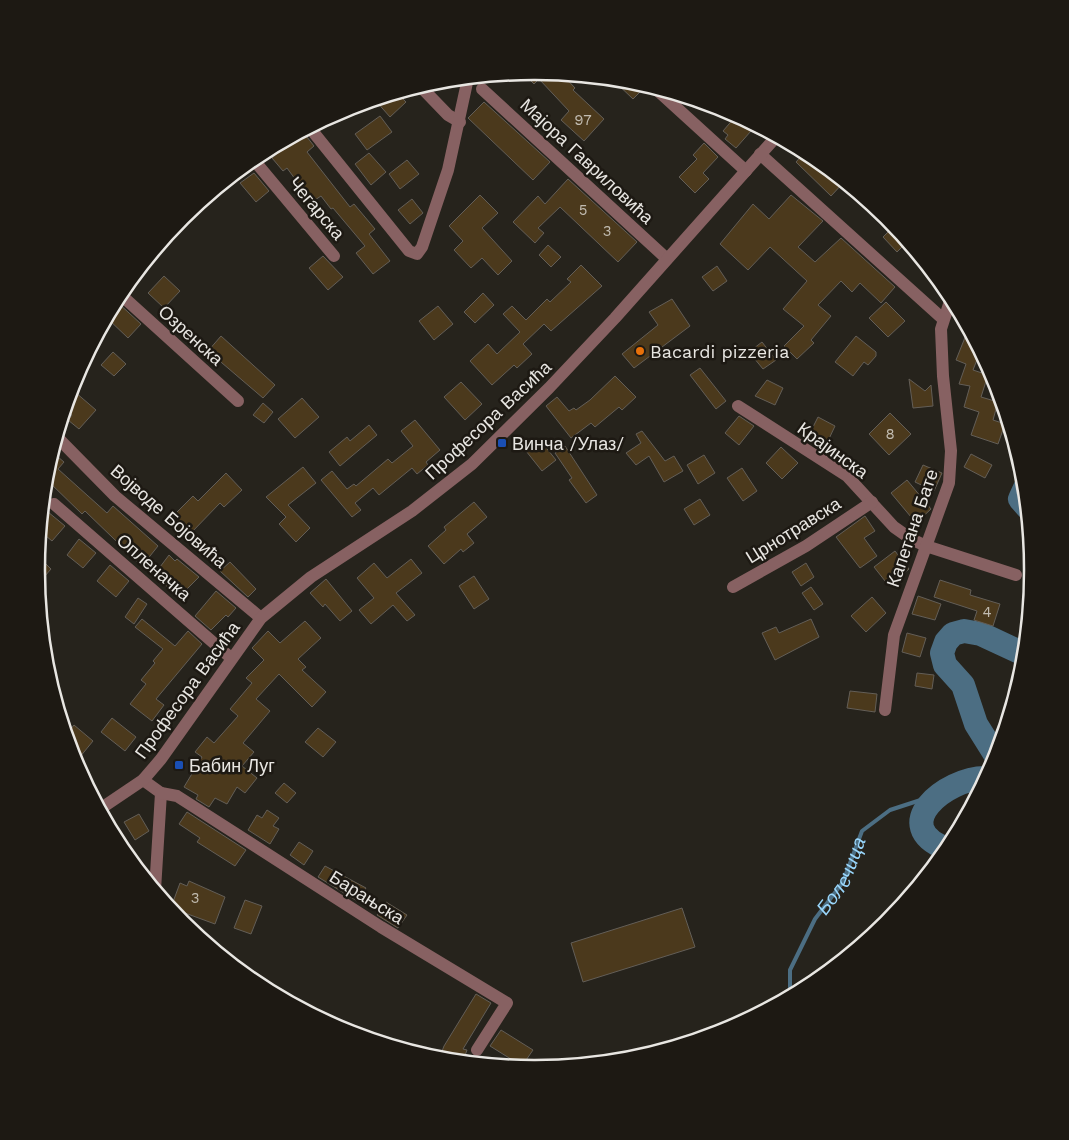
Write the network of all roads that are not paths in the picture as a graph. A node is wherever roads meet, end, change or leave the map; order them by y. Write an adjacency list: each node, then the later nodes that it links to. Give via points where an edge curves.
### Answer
1 (467, 86): 5 (street)
2 (482, 89): 12 (street, Мајора Гавриловића)
3 (427, 93): 5 (street)
4 (667, 99): 10 (street)
5 (460, 122): 6 (street, via 422,247 415,254 409,251)
6 (314, 133)
7 (771, 142): 8 (street, Професора Васића)
8 (760, 154): 10 (street, Професора Васића); 15 (street)
9 (259, 166): 11 (street, Чегарска)
10 (746, 171): 12 (street, Професора Васића)
11 (334, 256)
12 (667, 259): 24 (street, Професора Васића, via 549,388 472,464 420,506 311,577)
13 (126, 300): 16 (street, Озренска)
14 (947, 307): 15 (street, Капетана Бате)
15 (943, 319): 21 (street, Капетана Бате, via 943,376 951,467 949,483)
16 (238, 401)
17 (738, 406): 19 (street, Крајинска, via 847,476)
18 (62, 442): 24 (street, Војводе Бојовића, via 115,496)
19 (872, 502): 21 (street, Крајинска, via 894,527); 23 (street, Црнотравска, via 806,546)
20 (54, 504): 25 (street, Опленачка)
21 (926, 546): 22 (street, Крајинска); 26 (street, Капетана Бате, via 894,635)
22 (1016, 576)
23 (733, 588)
24 (261, 618): 25 (street, Професора Васића)
25 (231, 658): 27 (street, Професора Васића, via 177,739)
26 (885, 710)
27 (143, 780): 28 (street); 29 (street, Професора Васића)
28 (161, 793): 30 (street); 31 (street, Барањска, via 177,796 381,927 507,1003)
29 (105, 805)
30 (156, 880)
31 (477, 1050)

